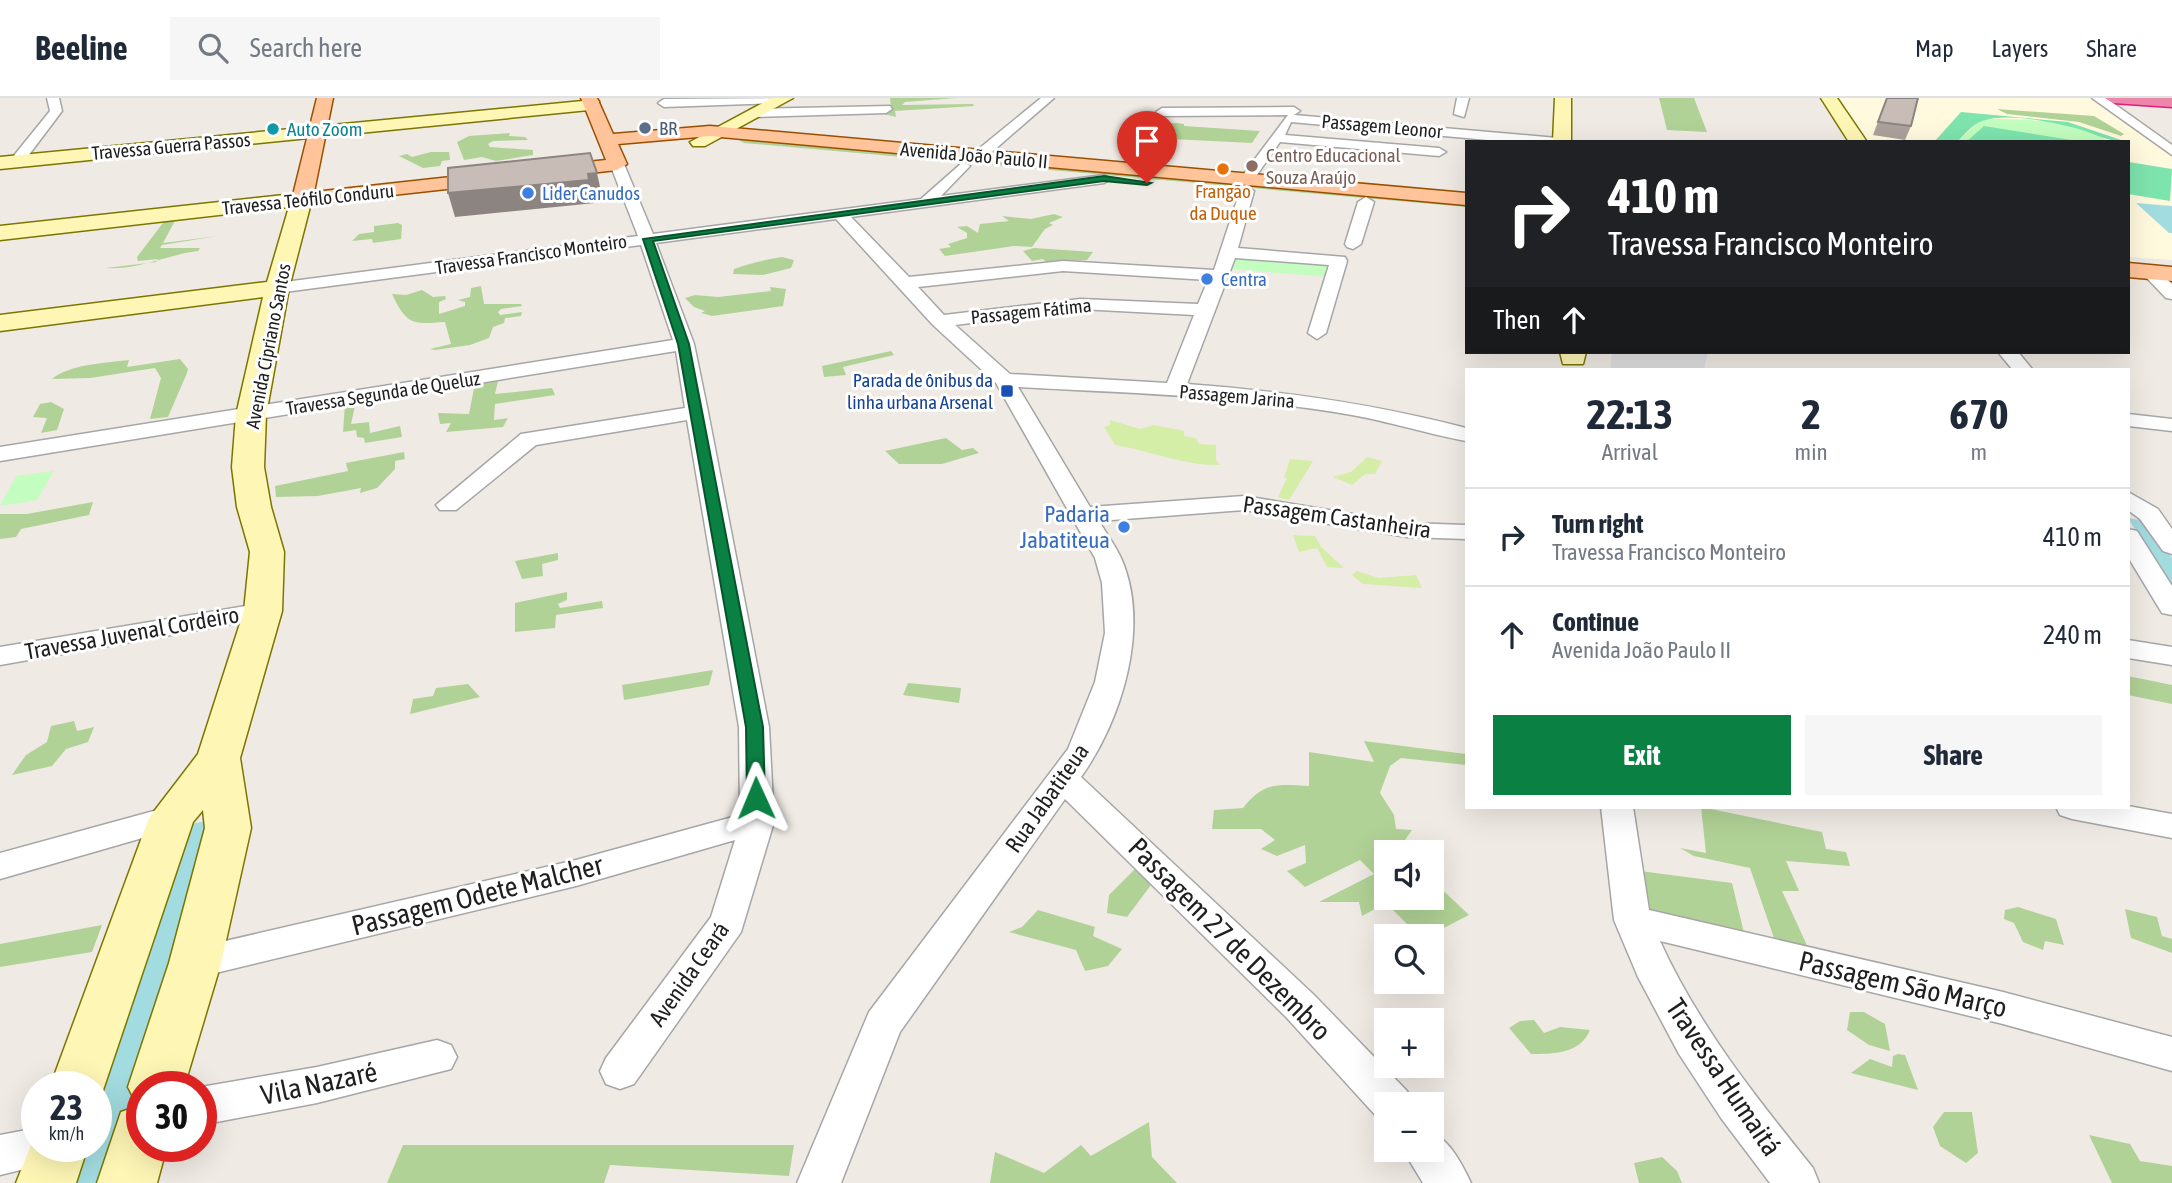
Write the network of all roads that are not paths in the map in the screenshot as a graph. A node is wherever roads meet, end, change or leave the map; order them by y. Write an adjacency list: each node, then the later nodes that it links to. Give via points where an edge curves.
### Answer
1 (53, 98): 31 (street, via 58,107)
2 (325, 98): 20 (main road, Avenida Cipriano Santos)
3 (1048, 98): 30 (street)
4 (1301, 98): 17 (street)
5 (1463, 98): 18 (street)
6 (1563, 98): 23 (street)
7 (1829, 98): 24 (street)
8 (2098, 98): 28 (street)
9 (2113, 98): 12 (highway)
10 (784, 99): 13 (street); 16 (street)
11 (591, 102): 20 (street, Travessa Guerra Passos); 27 (main road, Avenida Ceará)
12 (2172, 102)
13 (664, 103)
14 (886, 109): 16 (street)
15 (1162, 112): 17 (street, Passagem Leonor)
16 (755, 113): 19 (street)
17 (1292, 114): 21 (street); 22 (street, Passagem Leonor)
18 (1460, 114)
19 (721, 132): 25 (main road, Avenida João Paulo II); 26 (street); 27 (main road, Avenida João Paulo II, via 696,131)
20 (315, 133): 31 (street, Travessa Guerra Passos); 35 (main road, Avenida Cipriano Santos)
21 (1277, 138): 29 (street); 33 (street)
22 (1541, 140)
23 (1560, 140)
24 (1857, 140)
25 (754, 141): 26 (main road, Avenida João Paulo II); 30 (main road, Avenida João Paulo II)
26 (699, 142): 27 (main road, Avenida João Paulo II)
27 (612, 151): 35 (main road, Travessa Teófilo Conduru); 41 (street, Avenida Ceará)
28 (2172, 151)
29 (1439, 152)
30 (971, 161): 32 (main road, Avenida João Paulo II); 33 (main road, Avenida João Paulo II); 36 (street)
31 (9, 162)
32 (1104, 179): 33 (main road, Avenida João Paulo II); 36 (street, Travessa Francisco Monteiro)
33 (1247, 185): 34 (main road, Avenida João Paulo II); 37 (main road, Avenida João Paulo II); 45 (street)
34 (1465, 198)
35 (302, 200): 40 (street, Travessa Teófilo Conduru); 48 (street, Avenida Cipriano Santos)
36 (927, 201): 39 (street, Travessa Francisco Monteiro)
37 (1366, 202): 38 (main road, Avenida João Paulo II); 42 (street)
38 (1465, 211)
39 (838, 212): 41 (street, Travessa Francisco Monteiro); 47 (street, Rua Jabatiteua)
40 (0, 233)
41 (647, 239): 48 (street, Travessa Francisco Monteiro); 54 (street, Avenida Ceará)
42 (1353, 244)
43 (2130, 257): 44 (main road)
44 (2172, 261)
45 (1226, 267): 47 (street, via 1063,266); 50 (street); 53 (street, via 1339,261 1326,279)
46 (2150, 272): 49 (street)
47 (906, 283): 51 (street, Rua Jabatiteua)
48 (277, 288): 52 (street, Travessa Francisco Monteiro); 60 (street, Avenida Cipriano Santos)
49 (2172, 294)
50 (1205, 310): 51 (street, Passagem Fátima, via 1073,304); 58 (street)
51 (940, 321): 57 (street, Rua Jabatiteua)
52 (0, 323)
53 (1317, 333)
54 (684, 344): 59 (street, Avenida Ceará); 60 (street, Travessa Segunda de Queluz)
55 (2010, 354): 56 (street)
56 (2020, 368)
57 (1004, 380): 58 (street, Passagem Jarina); 67 (street, Rua Jabatiteua)
58 (1175, 390): 63 (street, Passagem Jarina, via 1366,411)
59 (696, 412): 66 (street, via 529,439); 81 (street, Avenida Ceará, via 754,727)
60 (251, 415): 64 (street, Travessa Segunda de Queluz); 72 (street, Avenida Cipriano Santos, via 248,467 267,551)
61 (2130, 420): 62 (street)
62 (2172, 425)
63 (1465, 435)
64 (0, 454)
65 (2130, 500): 70 (street, via 2149,514)
66 (448, 505)
67 (1083, 515): 68 (street, Passagem Castanheira, via 1244,503 1407,530); 77 (street, Rua Jabatiteua, via 1117,583 1116,664 1102,710 1082,753)
68 (1465, 532)
69 (2130, 539): 71 (street)
70 (2172, 546)
71 (2172, 607)
72 (263, 611): 74 (street, Travessa Juvenal Cordeiro); 76 (street, Avenida Cipriano Santos)
73 (2130, 649): 75 (street)
74 (0, 656)
75 (2172, 656)
76 (218, 758): 80 (street, Avenida Cipriano Santos); 85 (street, Avenida Cipriano Santos, via 228,828)
77 (1063, 779): 91 (street, Passagem 27 de Dezembro, via 1300,1006); 101 (street, Rua Jabatiteua, via 883,1024)
78 (1617, 809): 84 (street, Travessa Humaitá)
79 (2083, 809): 82 (street)
80 (172, 818): 83 (street); 89 (street, Avenida Cipriano Santos)
81 (757, 822): 85 (street, Passagem Odete Malcher, via 576,873); 88 (street, Avenida Ceará, via 728,922)
82 (2172, 826)
83 (0, 866)
84 (1632, 920): 86 (street, Passagem São Março, via 2013,1010); 98 (street, Travessa Humaitá, via 1693,1042 1736,1105)
85 (195, 963): 90 (street, Avenida Cipriano Santos)
86 (2172, 1054)
87 (437, 1057): 92 (street, Vila Nazaré)
88 (620, 1070)
89 (84, 1071)
90 (161, 1071)
91 (1381, 1092)
92 (217, 1103)
93 (21, 1152): 94 (street)
94 (0, 1156)
95 (53, 1162): 99 (street)
96 (133, 1162): 100 (street)
97 (1434, 1162): 102 (street)
98 (1802, 1181)
99 (46, 1183)
100 (127, 1183)
101 (819, 1183)
102 (1449, 1183)

